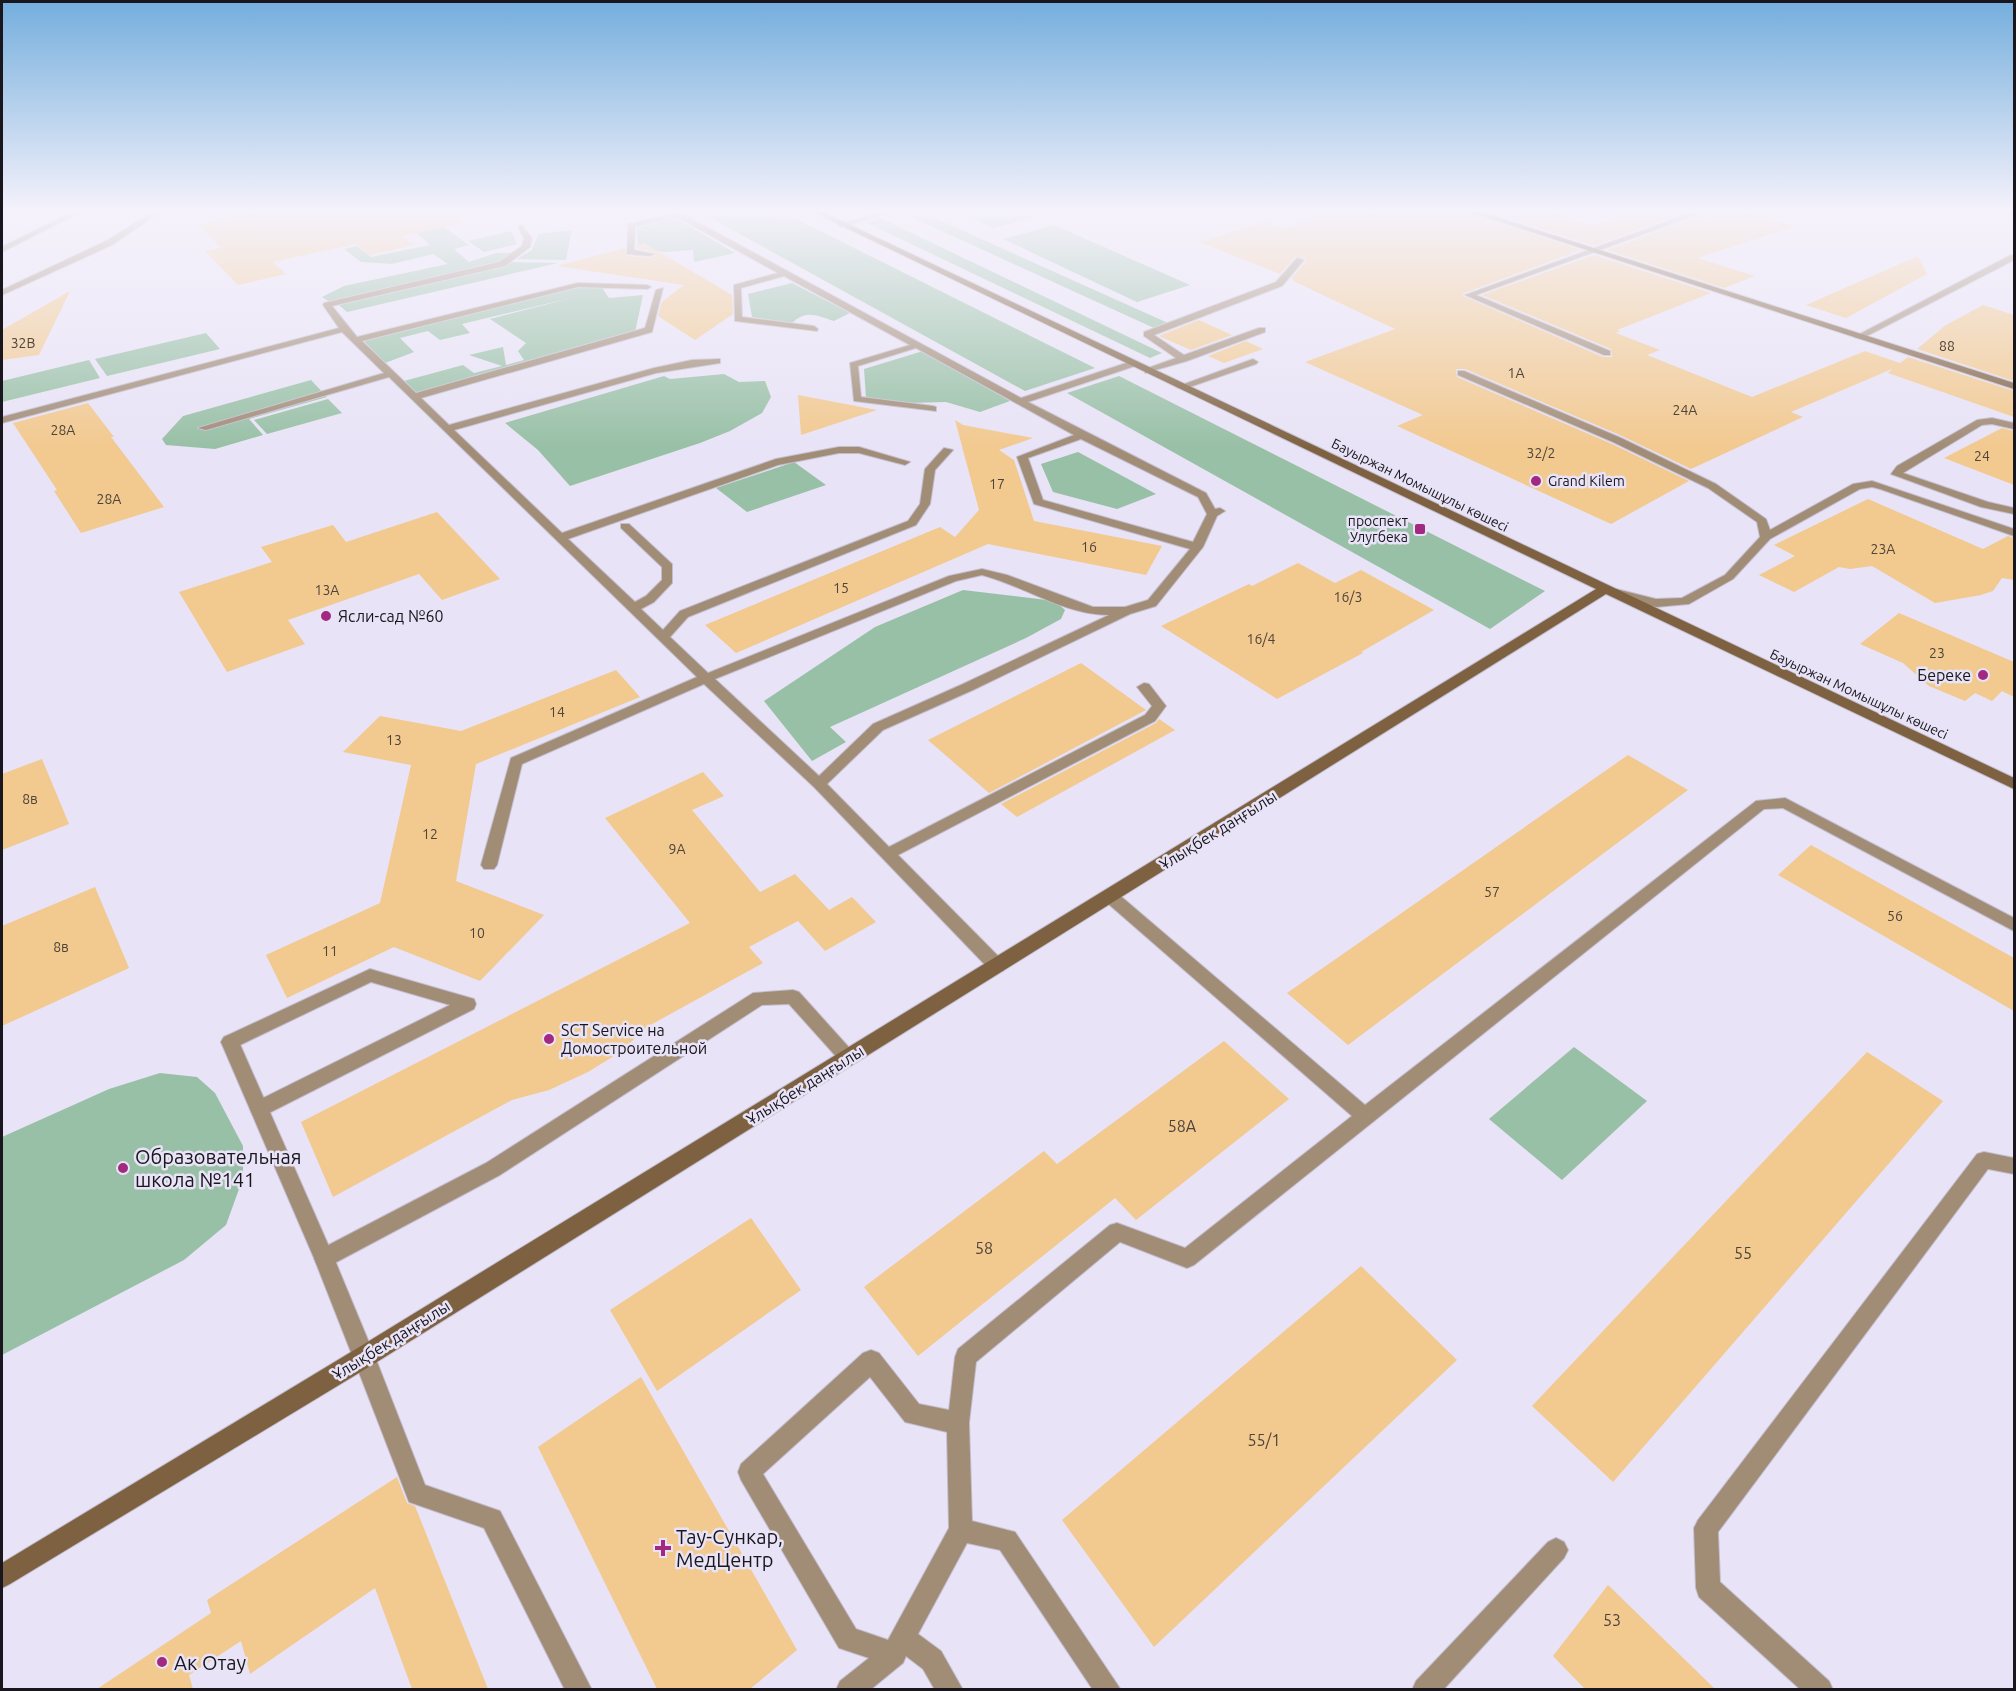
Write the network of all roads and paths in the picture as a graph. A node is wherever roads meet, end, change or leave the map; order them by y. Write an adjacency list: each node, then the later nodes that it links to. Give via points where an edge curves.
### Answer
1 (391, 290): 12 (street, via 327,305)
2 (558, 290): 15 (street)
3 (660, 290): 27 (street, via 649,330)
4 (737, 290): 11 (street, via 738,319)
5 (816, 290): 16 (street)
6 (977, 290): 21 (street, Бауыржан Момышұлы көшесі)
7 (1263, 290): 18 (street, via 1147,334)
8 (1483, 290): 17 (street, via 1469,295)
9 (1715, 290): 14 (street)
10 (1949, 290): 14 (street)
11 (814, 328)
12 (344, 329): 15 (street); 30 (street)
13 (1262, 330): 18 (street)
14 (1858, 337): 25 (street)
15 (355, 340): 24 (street)
16 (918, 345): 28 (street); 29 (street, via 853,365 857,399)
17 (1607, 353)
18 (1184, 359): 22 (street)
19 (717, 361): 33 (street, via 654,371)
20 (1253, 362): 26 (street)
21 (1132, 364): 22 (street, Бауыржан Момышұлы көшесі); 28 (street)
22 (1148, 371): 26 (street, Бауыржан Момышұлы көшесі)
23 (1461, 373): 42 (street, via 1712,486 1762,521)
24 (390, 375): 27 (street); 32 (street)
25 (2014, 386)
26 (1181, 387): 45 (street, Бауыржан Момышұлы көшесі)
27 (414, 397): 33 (street)
28 (1021, 401): 34 (street)
29 (933, 409)
30 (2, 420)
31 (2014, 426): 37 (street, via 1980,422 1900,468)
32 (203, 428)
33 (447, 429): 43 (street)
34 (1082, 435): 44 (street, via 1202,495 1216,513); 44 (street, via 1022,456 1038,502)
35 (948, 450): 48 (street, via 930,469 925,504 912,523 684,614)
36 (905, 462): 43 (street, via 859,450 839,450 776,462)
37 (1898, 476): 38 (street); 39 (street)
38 (1884, 487): 41 (street); 42 (street, via 1872,483 1857,486)
39 (2014, 511)
40 (625, 526): 46 (street, via 668,566 668,581 650,599)
41 (2014, 533)
42 (1766, 537): 45 (street, via 1729,577 1685,600 1656,603)
43 (560, 538): 46 (street)
44 (1197, 547): 47 (street, via 1152,603)
45 (1605, 589): 52 (street, Бауыржан Момышұлы көшесі); 55 (street, Ұлықбек даңғылы)
46 (633, 608): 48 (street)
47 (1126, 611): 49 (street, via 1092,611 982,572 953,578); 51 (street, via 878,727)
48 (663, 637): 49 (street)
49 (706, 678): 51 (street); 54 (street, via 516,761)
50 (1144, 687): 53 (street, via 1159,706 1150,718)
51 (819, 784): 53 (street)
52 (2014, 784)
53 (888, 854): 57 (street)
54 (489, 865)
55 (1111, 897): 57 (street, Ұлықбек даңғылы); 60 (street)
56 (2014, 925): 60 (street, via 1785,803 1761,804)
57 (997, 966): 58 (street, Ұлықбек даңғылы)
58 (848, 1058): 62 (street, via 794,997 759,998 493,1169); 63 (street, Ұлықбек даңғылы)
59 (259, 1109): 59 (street, via 230,1042 370,975 468,1004); 62 (street)
60 (1365, 1116): 64 (street, via 1187,1258 1117,1232 966,1357)
61 (2014, 1166): 74 (street, via 1984,1160 1706,1528 1708,1588)
62 (324, 1258): 63 (street)
63 (364, 1357): 67 (street, Ұлықбек даңғылы); 69 (street, via 417,1494 492,1519)
64 (958, 1423): 65 (street); 68 (street, via 913,1414 871,1361 749,1472 848,1639)
65 (961, 1530): 68 (street); 72 (street, via 1007,1540)
66 (1556, 1550): 73 (street)
67 (2, 1576)
68 (898, 1646): 70 (street); 71 (street, via 932,1660)
69 (579, 1689)
70 (849, 1689)
71 (950, 1689)
72 (1108, 1689)
73 (1425, 1689)
74 (1820, 1689)

